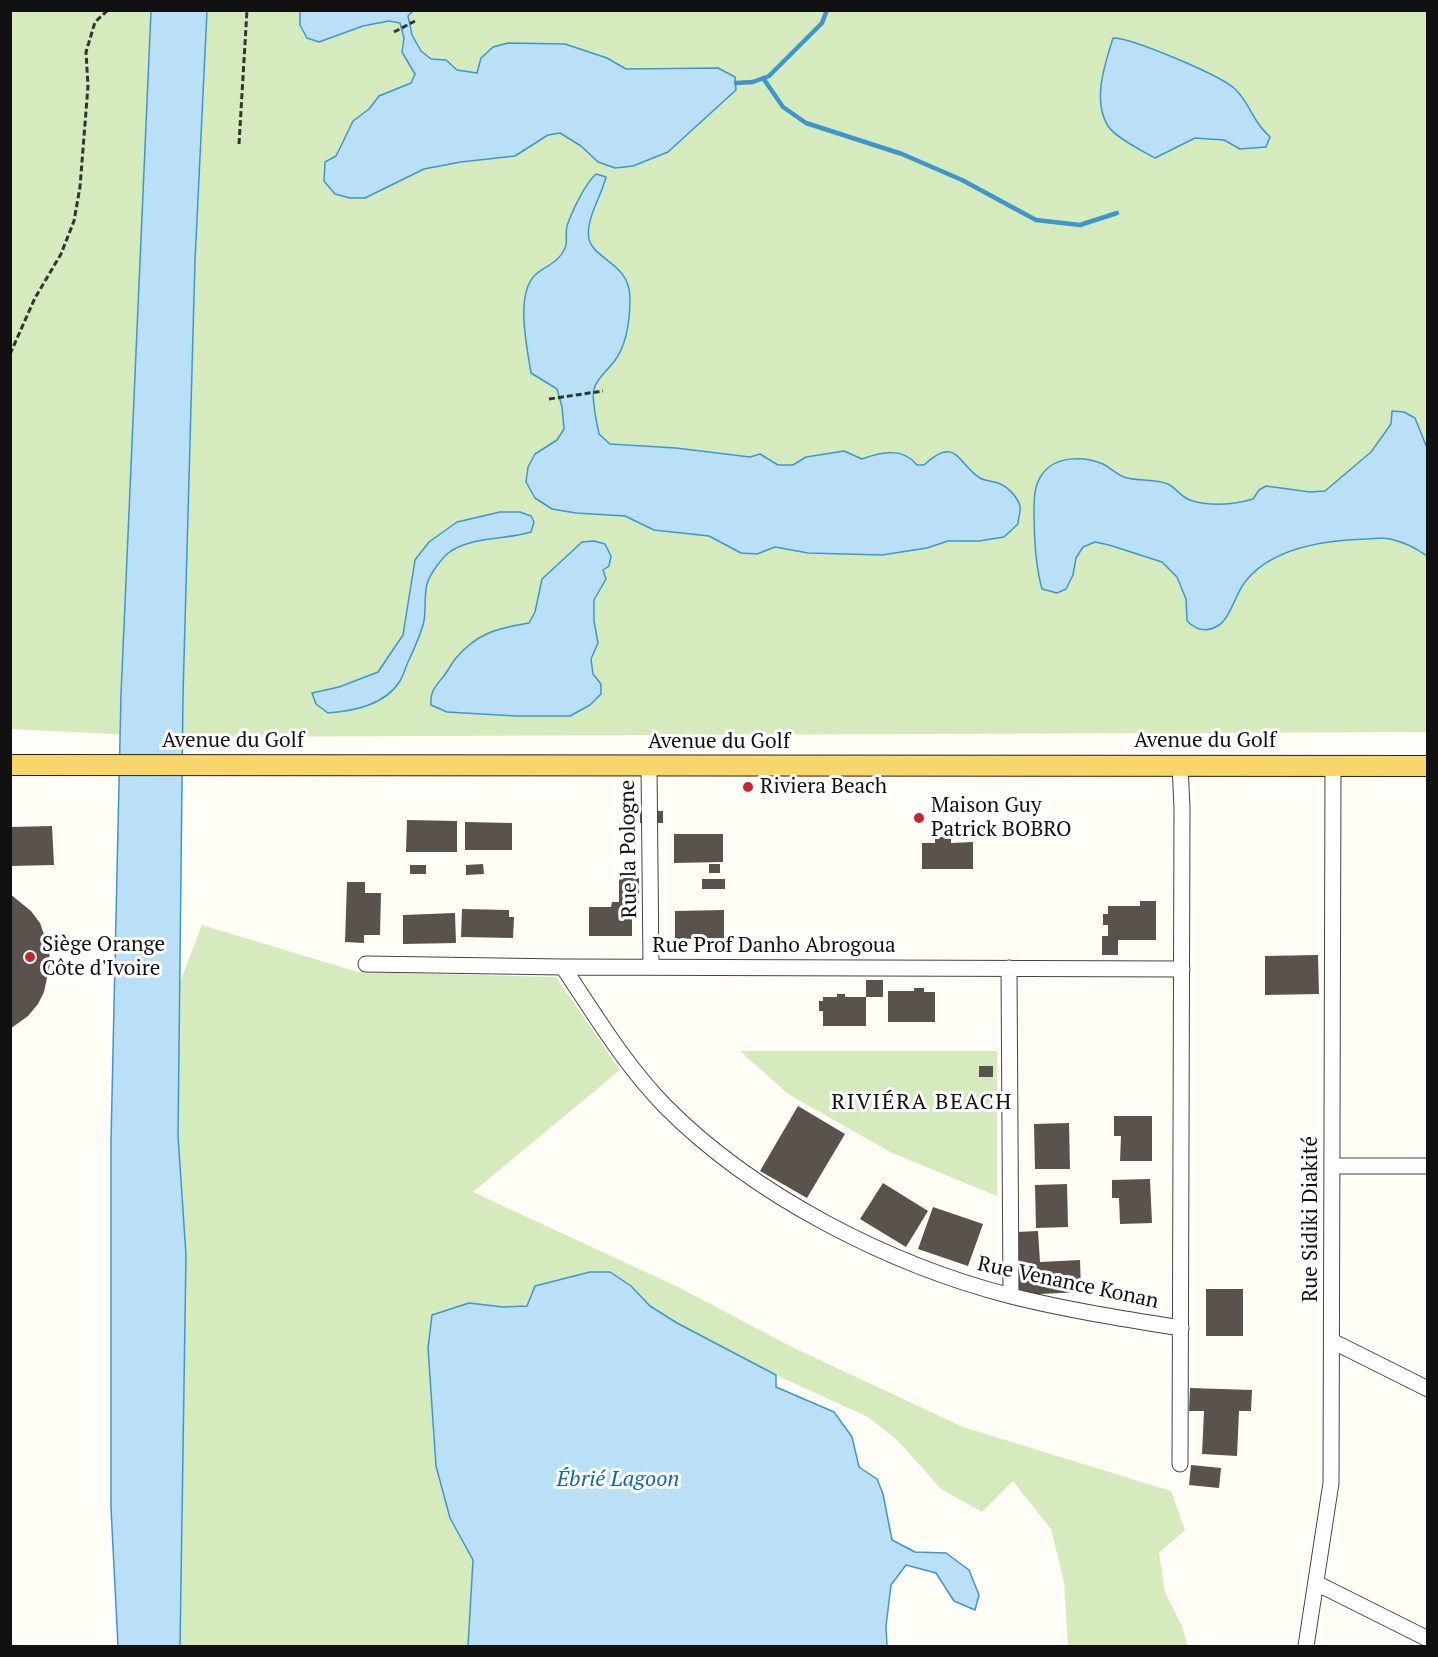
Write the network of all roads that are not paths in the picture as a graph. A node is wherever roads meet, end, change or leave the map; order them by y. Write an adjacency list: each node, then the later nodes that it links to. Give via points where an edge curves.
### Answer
1 (10, 765): 3 (main road, Avenue du Golf)
2 (1180, 765): 3 (main road, Avenue du Golf); 4 (main road, Avenue du Golf); 10 (street)
3 (649, 766): 7 (street, Rue la Pologne)
4 (1333, 766): 5 (main road, Avenue du Golf); 11 (street, Rue Sidiki Diakité)
5 (1428, 766)
6 (366, 964): 8 (street, Rue Prof Danho Abrogoua)
7 (651, 966): 8 (street, Rue Prof Danho Abrogoua); 9 (street, Rue Prof Danho Abrogoua)
8 (563, 967): 13 (street, Rue Venance Konan, via 624,1057 665,1106 719,1154 767,1188 885,1253)
9 (1010, 968): 10 (street, Rue Prof Danho Abrogoua); 13 (street)
10 (1182, 969): 14 (street)
11 (1333, 1166): 12 (street); 15 (street, Rue Sidiki Diakité)
12 (1428, 1166)
13 (1011, 1296): 14 (street, Rue Venance Konan)
14 (1181, 1328): 17 (street)
15 (1332, 1341): 16 (street); 18 (street, Rue Sidiki Diakité, via 1331,1482)
16 (1428, 1389)
17 (1180, 1464)
18 (1316, 1583): 19 (street); 20 (street, Rue Sidiki Diakité)
19 (1428, 1639)
20 (1306, 1647)

